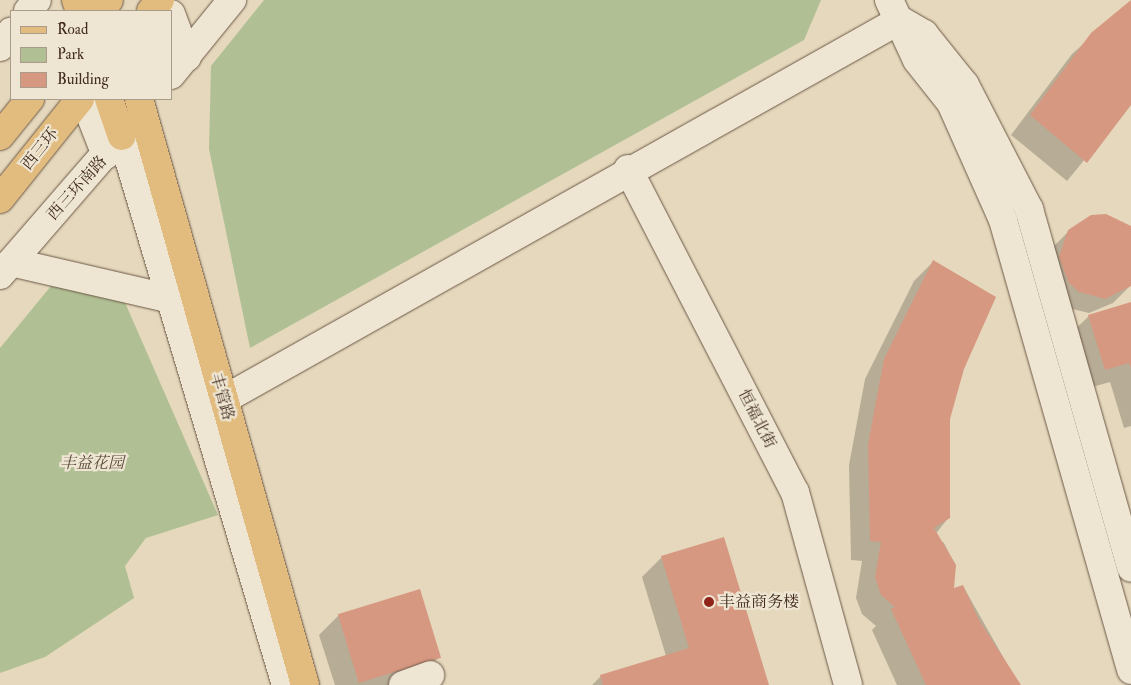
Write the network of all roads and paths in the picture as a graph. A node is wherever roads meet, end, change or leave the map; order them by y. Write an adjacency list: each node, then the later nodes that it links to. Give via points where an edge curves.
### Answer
1 (37, 0): 5 (street)
2 (110, 0): 6 (main road)
3 (160, 0): 7 (main road)
4 (232, 0): 12 (street)
5 (29, 10)
6 (101, 10)
7 (152, 10)
8 (895, 10): 20 (street); 25 (street, via 924,34 966,85 1029,209); 26 (street, via 916,60 952,103 1003,220)
9 (172, 20): 12 (street)
10 (10, 33): 11 (street)
11 (0, 47)
12 (179, 66)
13 (29, 100): 18 (main road)
14 (81, 100): 21 (main road, 西三环)
15 (83, 100): 19 (street, 丰管路)
16 (110, 100): 19 (main road)
17 (144, 102): 19 (street, 西三环南路); 24 (main road, 丰管路)
18 (0, 136)
19 (114, 146): 22 (street, 西三环南路); 23 (street, 丰管路)
20 (628, 169): 24 (street); 31 (street, 恒福北街, via 795,492)
21 (0, 199)
22 (5, 268): 23 (street)
23 (171, 299): 28 (street, 丰管路)
24 (223, 400): 29 (main road, 丰管路)
25 (1131, 568)
26 (1130, 662)
27 (430, 675): 30 (street)
28 (286, 685)
29 (305, 685)
30 (403, 685)
31 (848, 685)

